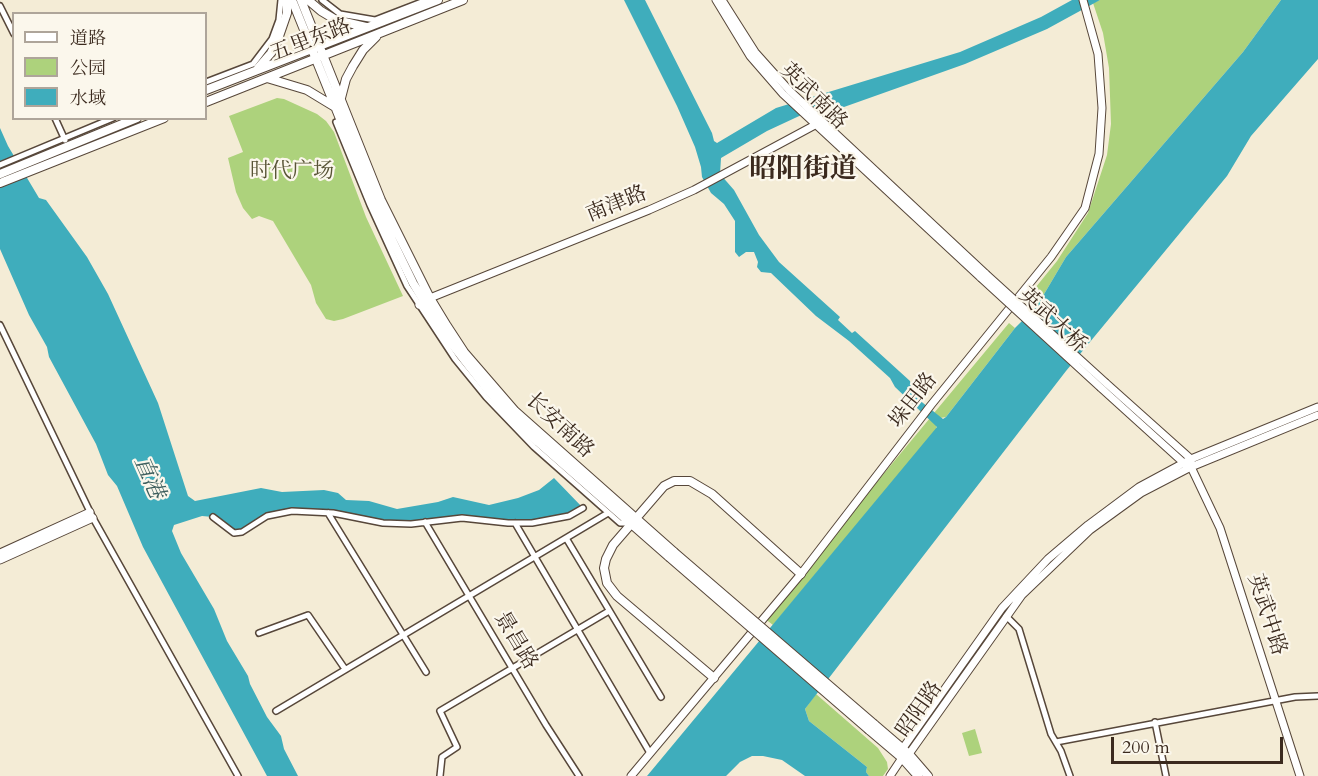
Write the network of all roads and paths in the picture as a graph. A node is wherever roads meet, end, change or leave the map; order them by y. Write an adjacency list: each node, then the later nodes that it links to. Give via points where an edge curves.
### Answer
1 (281, 0): 23 (street, via 272,39 253,64)
2 (287, 0): 21 (main road, via 287,13 277,42)
3 (292, 0): 18 (main road, 长安南路)
4 (301, 0): 17 (main road, 长安南路)
5 (308, 0): 14 (main road, via 336,20)
6 (322, 0): 7 (street, via 340,14 375,20)
7 (427, 0)
8 (438, 0): 14 (main road, 五里东路)
9 (463, 0): 16 (main road, 五里东路)
10 (716, 0): 25 (main road, 英武南路, via 750,56)
11 (722, 0): 25 (main road, 英武南路)
12 (1083, 0): 62 (main road, 垛田路, via 1098,54 1102,108 1100,154 1085,208 1051,257)
13 (0, 6): 15 (street)
14 (368, 27): 17 (main road, 五里东路)
15 (12, 30)
16 (379, 33): 19 (main road, 五里东路); 26 (main road, via 353,66)
17 (320, 46): 18 (main road, 五里东路); 19 (main road, 长安南路)
18 (311, 49): 20 (main road, 长安南路); 21 (main road, 五里东路)
19 (323, 55): 20 (main road, 五里东路); 26 (main road, 长安南路)
20 (314, 58): 22 (main road, 五里东路); 28 (main road, 长安南路)
21 (258, 69): 24 (main road, 五里东路)
22 (266, 78): 27 (main road, 五里东路); 28 (main road, via 307,90)
23 (207, 82)
24 (207, 90)
25 (786, 92): 34 (main road, 英武南路)
26 (341, 99): 42 (main road, 长安南路)
27 (207, 102)
28 (336, 108): 42 (main road, 长安南路, via 374,203)
29 (56, 120): 35 (street)
30 (108, 120): 35 (street)
31 (133, 120): 36 (main road)
32 (158, 120): 36 (main road)
33 (336, 122): 42 (street, via 390,250)
34 (817, 122): 41 (main road, 英武南路); 42 (main road, 南津路, via 694,190)
35 (64, 138): 36 (street); 37 (street)
36 (70, 151): 37 (main road)
37 (33, 161): 38 (street); 39 (main road); 40 (main road)
38 (0, 165)
39 (0, 174)
40 (0, 183)
41 (984, 276): 44 (main road, 英武大桥, bridge)
42 (424, 302): 52 (street, via 455,358 499,412); 55 (main road, 长安南路, via 516,411)
43 (0, 325): 53 (street)
44 (1103, 386): 47 (main road); 48 (main road)
45 (1318, 407): 47 (main road, 昭阳路)
46 (1318, 415): 49 (main road, 昭阳路)
47 (1191, 459): 48 (main road, 昭阳路); 49 (main road)
48 (1182, 464): 49 (main road); 80 (main road, 昭阳路, via 1139,487 1088,525 1018,589)
49 (1191, 467): 65 (main road, 昭阳路, via 1141,493 1090,530 1022,595); 75 (main road, 英武中路, via 1220,528)
50 (583, 508): 57 (street, via 569,516)
51 (328, 513): 54 (street, via 292,511 267,516 234,533); 56 (street, via 383,523); 68 (street)
52 (608, 513): 55 (street, via 620,523); 58 (street)
53 (91, 515): 59 (main road); 61 (main road); 83 (street)
54 (213, 517)
55 (634, 521): 62 (main road, via 664,486 674,481 690,481 712,494); 72 (main road, via 606,559 607,583 617,596); 78 (main road, 长安南路, bridge)
56 (425, 522): 57 (street, via 462,518); 63 (street, 景昌路)
57 (515, 523): 60 (street)
58 (566, 538): 60 (street); 64 (street)
59 (0, 553)
60 (534, 557): 63 (street); 66 (street)
61 (0, 560)
62 (801, 574): 72 (main road, 垛田路)
63 (469, 597): 68 (street); 70 (street, 景昌路)
64 (609, 611): 66 (street); 74 (street)
65 (1006, 616): 79 (street, via 1019,629); 82 (main road, 昭阳路)
66 (576, 630): 70 (street); 81 (street)
67 (259, 633): 69 (street, via 308,615)
68 (404, 634): 69 (street); 71 (street)
69 (345, 669): 76 (street)
70 (512, 669): 84 (street, via 440,711 457,747 442,757); 85 (street, 景昌路)
71 (426, 672)
72 (714, 678): 81 (main road, 垛田路)
73 (1318, 696): 75 (street)
74 (662, 697)
75 (1276, 700): 77 (street); 92 (main road, 英武中路)
76 (276, 711)
77 (1155, 722): 79 (street); 91 (street)
78 (872, 727): 80 (main road, 长安南路); 82 (main road, 长安南路)
79 (1056, 742): 90 (street)
80 (903, 748): 82 (main road, 长安南路)
81 (650, 753): 86 (main road, 垛田路)
82 (905, 756): 87 (main road, 昭阳路); 88 (main road, 长安南路); 89 (main road, 长安南路)
83 (238, 776)
84 (441, 776)
85 (579, 776)
86 (632, 776)
87 (890, 776)
88 (918, 776)
89 (928, 776)
90 (1070, 776)
91 (1166, 776)
92 (1300, 776)

